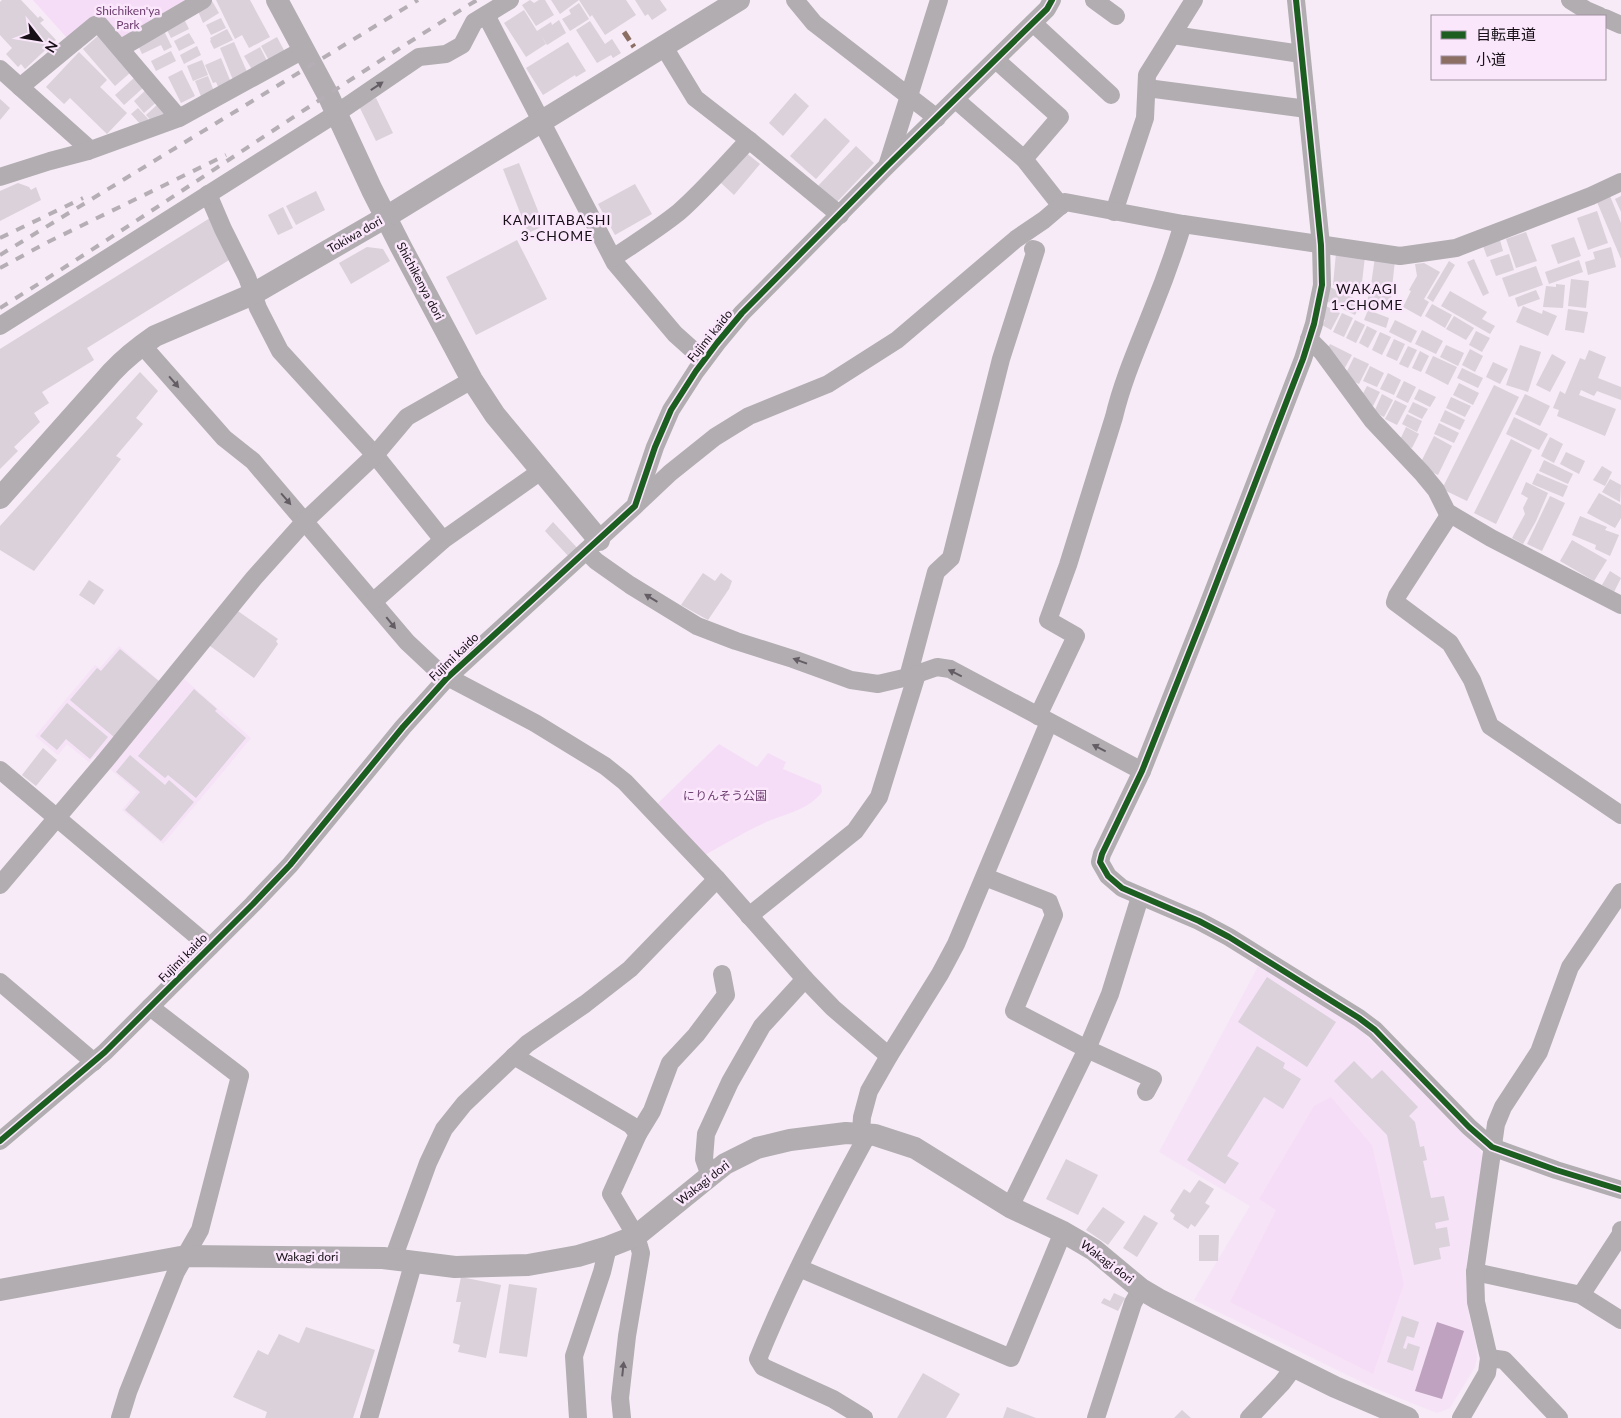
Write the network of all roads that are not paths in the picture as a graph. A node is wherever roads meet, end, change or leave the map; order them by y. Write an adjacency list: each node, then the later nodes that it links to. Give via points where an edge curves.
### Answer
1 (203, 0): 20 (street)
2 (277, 0): 21 (street, Shichikenya dori)
3 (510, 0): 12 (street)
4 (739, 0): 19 (street, Tokiwa dori)
5 (795, 0): 28 (street, via 814,23)
6 (939, 0): 28 (street)
7 (1052, 0): 16 (street, Fujimi kaido)
8 (1094, 0): 14 (street)
9 (1194, 0): 18 (street)
10 (1296, 0): 22 (street)
11 (1570, 0): 13 (street)
12 (486, 15): 31 (street, one-way to 12, via 419,57 446,54 462,45 474,22); 34 (street)
13 (1598, 15)
14 (1116, 16)
15 (1606, 18): 17 (street)
16 (1033, 23): 23 (street, Fujimi kaido); 27 (street)
17 (1621, 25)
18 (1173, 35): 22 (street); 26 (street, via 1147,75)
19 (664, 47): 34 (street, Tokiwa dori); 35 (street, via 695,98)
20 (121, 48): 25 (street, via 103,26 96,25); 32 (street)
21 (303, 50): 31 (street, Shichikenya dori); 32 (street)
22 (1302, 54): 30 (street)
23 (996, 60): 29 (street, Fujimi kaido); 37 (street, via 1060,117)
24 (0, 69): 25 (street)
25 (20, 87): 36 (street)
26 (1147, 88): 30 (street); 43 (street, via 1145,118)
27 (1111, 95)
28 (908, 97): 33 (street); 38 (street)
29 (956, 100): 33 (street, Fujimi kaido); 37 (street)
30 (1307, 109): 48 (street)
31 (337, 113): 41 (street); 45 (street, Shichikenya dori)
32 (179, 118): 36 (street)
33 (937, 118): 38 (street, Fujimi kaido)
34 (542, 122): 45 (street, Tokiwa dori); 49 (street)
35 (749, 140): 44 (street); 49 (street, via 679,212)
36 (88, 151): 39 (street)
37 (1024, 159): 42 (street)
38 (887, 166): 44 (street, Fujimi kaido)
39 (0, 177)
40 (1621, 182): 48 (street, via 1456,248 1400,256)
41 (208, 194): 50 (street); 51 (street)
42 (1061, 206): 43 (street, via 1065,202); 47 (street)
43 (1114, 212): 46 (street)
44 (840, 215): 54 (street, Fujimi kaido, via 742,313)
45 (386, 217): 50 (street, Tokiwa dori); 55 (street, Shichikenya dori)
46 (1183, 224): 48 (street); 68 (street, via 1122,388 1048,620 1076,636)
47 (1023, 243): 59 (street, via 897,340 828,384 749,416 715,437); 66 (street, via 1036,250 1001,359 951,558 936,572)
48 (1321, 245): 52 (street, via 1322,285)
49 (613, 258): 54 (street, via 674,334)
50 (253, 294): 53 (street, Tokiwa dori, via 155,336); 56 (street, via 280,351)
51 (0, 326)
52 (1309, 339): 60 (street, via 1372,420 1422,472); 70 (street)
53 (142, 345): 58 (street, Tokiwa dori, via 112,372); 61 (street, one-way to 61, via 224,438 253,461)
54 (704, 360): 59 (street, Fujimi kaido, via 671,410)
55 (472, 380): 56 (street, via 407,417); 57 (street, Shichikenya dori, via 495,415)
56 (375, 455): 61 (street); 62 (street)
57 (541, 471): 62 (street); 63 (street, Shichikenya dori)
58 (0, 498)
59 (635, 506): 63 (street, Fujimi kaido)
60 (1450, 514): 65 (street); 71 (street, via 1395,602 1450,643 1472,680 1490,726)
61 (305, 521): 64 (street); 72 (street)
62 (443, 540): 64 (street)
63 (592, 546): 66 (street, one-way to 63, via 878,684 851,680 736,641 689,621 630,585 596,561); 67 (street, Fujimi kaido)
64 (374, 601): 67 (street, one-way to 67, via 407,642)
65 (1621, 605)
66 (913, 675): 68 (street, one-way to 66, via 950,670 937,667); 78 (street, via 874,804 854,831)
67 (446, 678): 74 (street, via 535,723 604,766 625,782); 79 (street, Fujimi kaido, via 290,865)
68 (1043, 719): 70 (street, one-way to 68); 73 (street)
69 (0, 770): 72 (street)
70 (1142, 771): 77 (street, via 1100,862 1108,876)
71 (1621, 815)
72 (57, 817): 75 (street); 79 (street)
73 (985, 877): 84 (street, via 1049,902 1054,915 1014,1011); 86 (street, via 952,952)
74 (718, 878): 78 (street); 85 (street, via 630,969)
75 (0, 885)
76 (1621, 892): 92 (street, via 1570,967 1539,1052 1496,1124)
77 (1140, 897): 84 (street, via 1110,994); 92 (street, via 1229,937 1359,1018 1375,1030)
78 (749, 916): 81 (street)
79 (210, 947): 83 (street, Fujimi kaido)
80 (722, 974): 89 (street, via 726,995 670,1063 652,1111)
81 (805, 979): 86 (street); 93 (street, via 762,1026 730,1082 706,1134 704,1159)
82 (0, 982): 87 (street)
83 (150, 1007): 87 (street, Fujimi kaido); 100 (street, via 240,1076 200,1230)
84 (1087, 1049): 88 (street, via 1153,1079); 95 (street)
85 (514, 1056): 89 (street, via 630,1125); 101 (street, via 464,1104 444,1130 428,1163)
86 (889, 1056): 90 (street, via 869,1091 862,1117)
87 (94, 1062): 91 (street, Fujimi kaido)
88 (1146, 1092)
89 (638, 1134): 98 (street, via 611,1194)
90 (864, 1134): 93 (street, Wakagi dori, via 830,1134 774,1144 725,1164); 95 (street, Wakagi dori, via 915,1148); 102 (street)
91 (1, 1138)
92 (1492, 1147): 94 (street); 103 (street)
93 (710, 1176): 98 (street, Wakagi dori)
94 (1621, 1190)
95 (1010, 1207): 96 (street, Wakagi dori)
96 (1063, 1232): 102 (street, via 1011,1358); 104 (street, Wakagi dori, via 1094,1250)
97 (1621, 1233): 106 (street)
98 (636, 1236): 99 (street, Wakagi dori); 113 (street, one-way to 98, via 620,1398 627,1336 641,1253)
99 (608, 1247): 101 (street, Wakagi dori, via 528,1265 455,1267); 112 (street, via 574,1356)
100 (186, 1256): 101 (street, Wakagi dori); 105 (street, Wakagi dori); 110 (street, via 176,1272)
101 (403, 1260): 111 (street)
102 (799, 1268): 114 (street, via 758,1359 763,1367 833,1399)
103 (1475, 1272): 106 (street); 108 (street, via 1476,1302)
104 (1141, 1289): 109 (street, Wakagi dori); 115 (street, via 1133,1303)
105 (0, 1290)
106 (1581, 1295): 107 (street)
107 (1621, 1320)
108 (1489, 1358): 118 (street, via 1487,1373); 119 (street, via 1504,1360)
109 (1294, 1366): 116 (street); 117 (street, Wakagi dori)
110 (120, 1418)
111 (369, 1418)
112 (578, 1418)
113 (622, 1418)
114 (864, 1418)
115 (1096, 1418)
116 (1250, 1418)
117 (1408, 1418)
118 (1461, 1418)
119 (1559, 1418)

